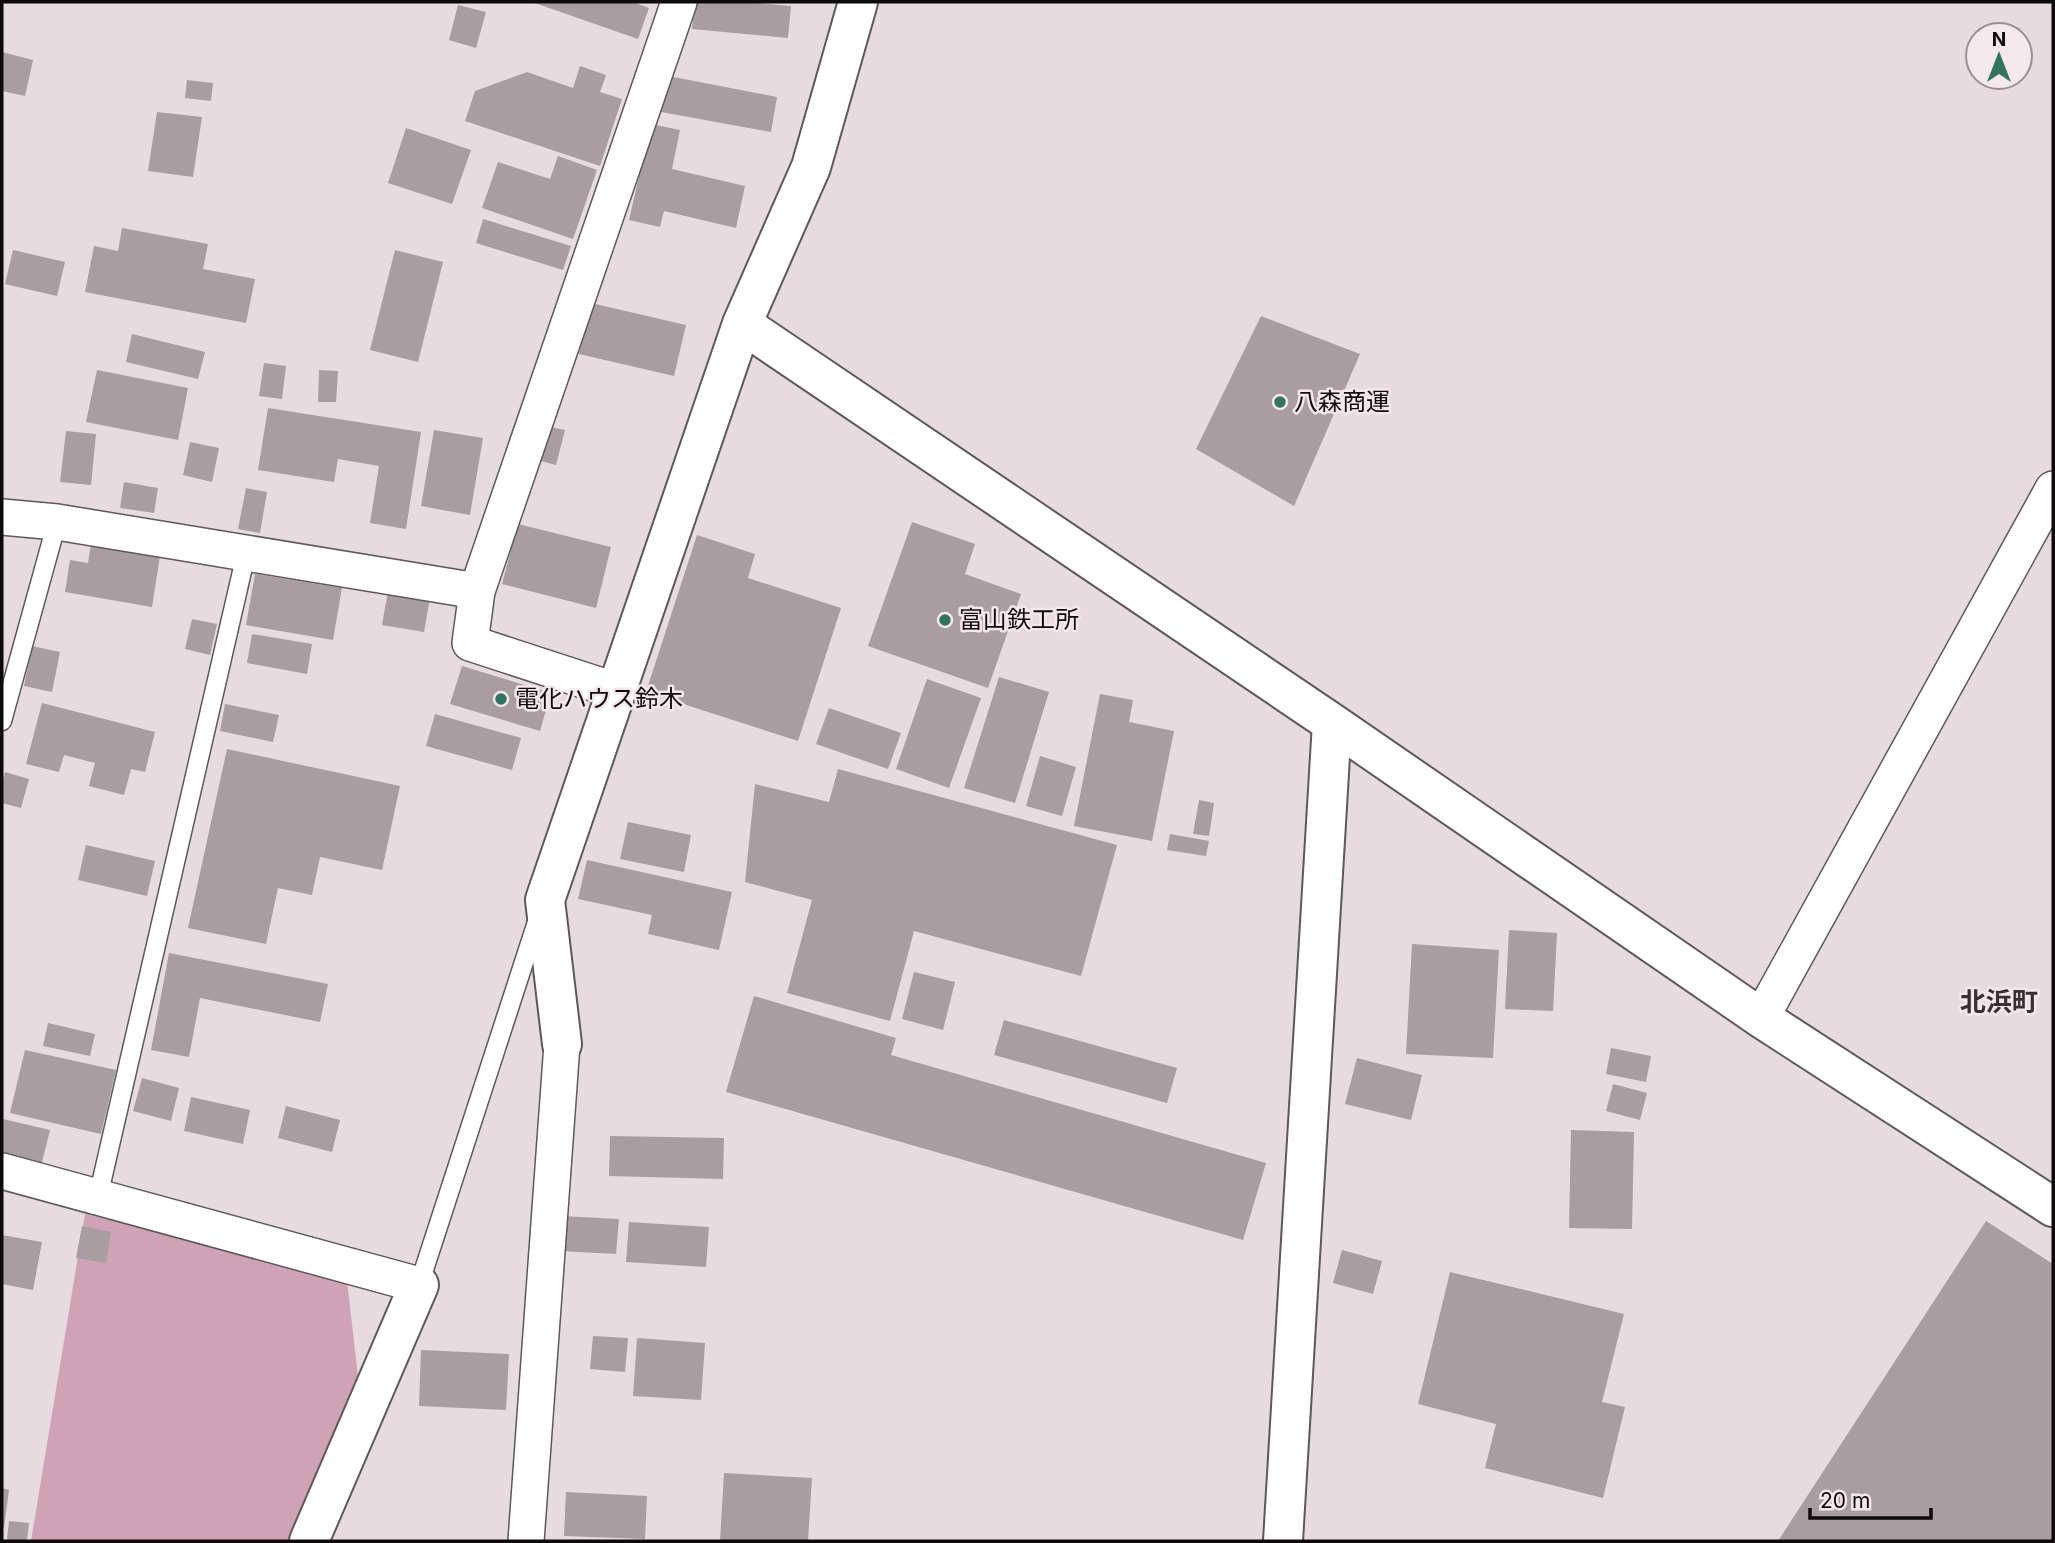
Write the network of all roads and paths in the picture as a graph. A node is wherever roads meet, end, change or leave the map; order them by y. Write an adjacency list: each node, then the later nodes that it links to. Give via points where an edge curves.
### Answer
1 (679, 2): 8 (street)
2 (858, 2): 3 (street, via 811,167)
3 (742, 324): 9 (street); 11 (street)
4 (2053, 489): 13 (street)
5 (2, 517): 6 (street)
6 (57, 522): 7 (street); 10 (lane)
7 (246, 554): 8 (street); 16 (lane)
8 (477, 591): 9 (street, via 470,643)
9 (617, 691): 12 (street)
10 (2, 720)
11 (1332, 723): 13 (street); 21 (street)
12 (545, 900): 14 (street); 18 (lane)
13 (1761, 1018): 17 (street)
14 (562, 1044): 20 (street)
15 (2, 1171): 16 (street)
16 (98, 1197): 18 (street)
17 (2053, 1207)
18 (419, 1285): 19 (street)
19 (309, 1541)
20 (526, 1541)
21 (1283, 1541)

